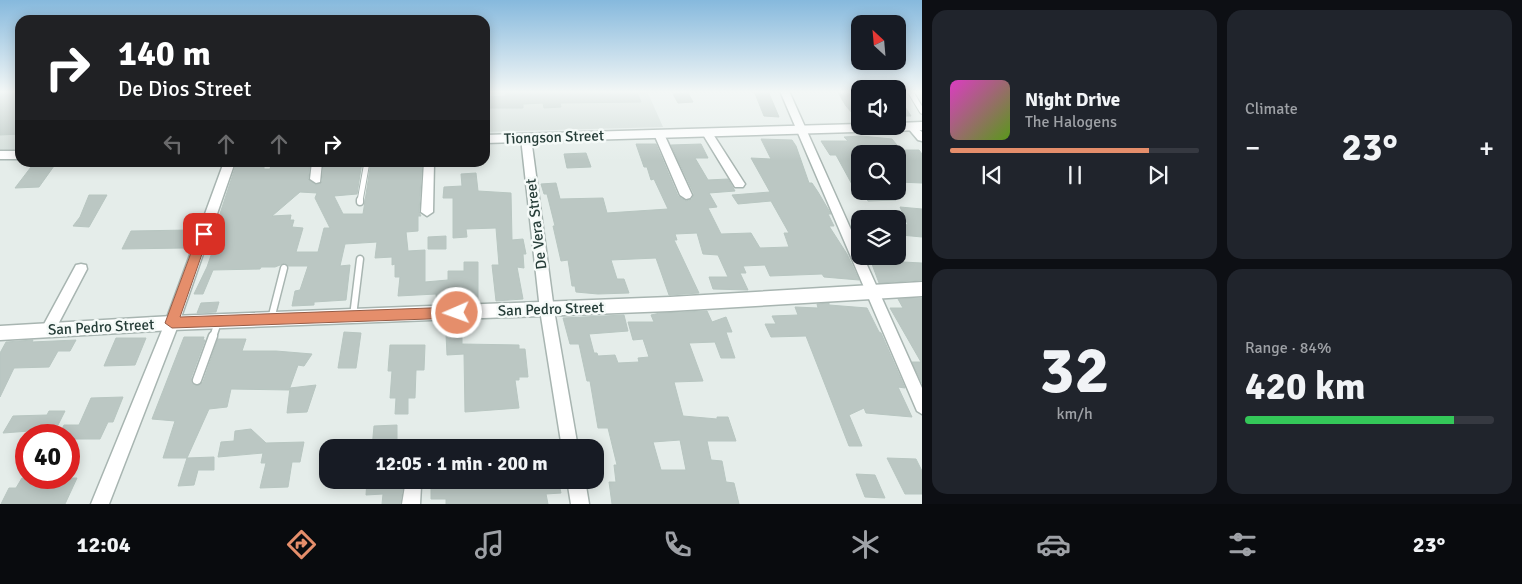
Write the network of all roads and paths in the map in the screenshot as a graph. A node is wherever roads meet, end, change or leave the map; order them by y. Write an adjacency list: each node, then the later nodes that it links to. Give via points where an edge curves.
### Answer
1 (795, 115): 3 (street)
2 (917, 126): 3 (street, Tiongson Street); 7 (street)
3 (802, 130): 4 (street, Tiongson Street); 24 (street)
4 (707, 133): 5 (street, Tiongson Street); 16 (street)
5 (659, 134): 6 (street, Tiongson Street); 17 (street)
6 (526, 138): 8 (street, Tiongson Street); 25 (street, De Vera Street)
7 (922, 138)
8 (490, 139)
9 (0, 155): 10 (street)
10 (15, 155)
11 (228, 167): 29 (street)
12 (317, 167): 15 (street)
13 (366, 167): 18 (lane)
14 (429, 167): 19 (street)
15 (316, 179)
16 (738, 184)
17 (686, 195)
18 (360, 202)
19 (427, 212)
20 (360, 259): 26 (lane)
21 (284, 268): 27 (lane)
22 (81, 269): 30 (street)
23 (922, 289): 24 (street, San Pedro Street)
24 (871, 291): 25 (street, San Pedro Street); 33 (street)
25 (547, 310): 26 (street, San Pedro Street); 34 (street, De Vera Street)
26 (354, 316): 27 (street, San Pedro Street)
27 (271, 319): 28 (street, San Pedro Street)
28 (218, 321): 29 (street, San Pedro Street); 32 (lane)
29 (172, 323): 30 (street, San Pedro Street); 37 (street)
30 (48, 330): 31 (street, San Pedro Street)
31 (0, 333)
32 (197, 380)
33 (922, 406)
34 (568, 439)
35 (412, 489): 38 (street)
36 (578, 489): 39 (street)
37 (100, 504)
38 (411, 504)
39 (580, 504)

